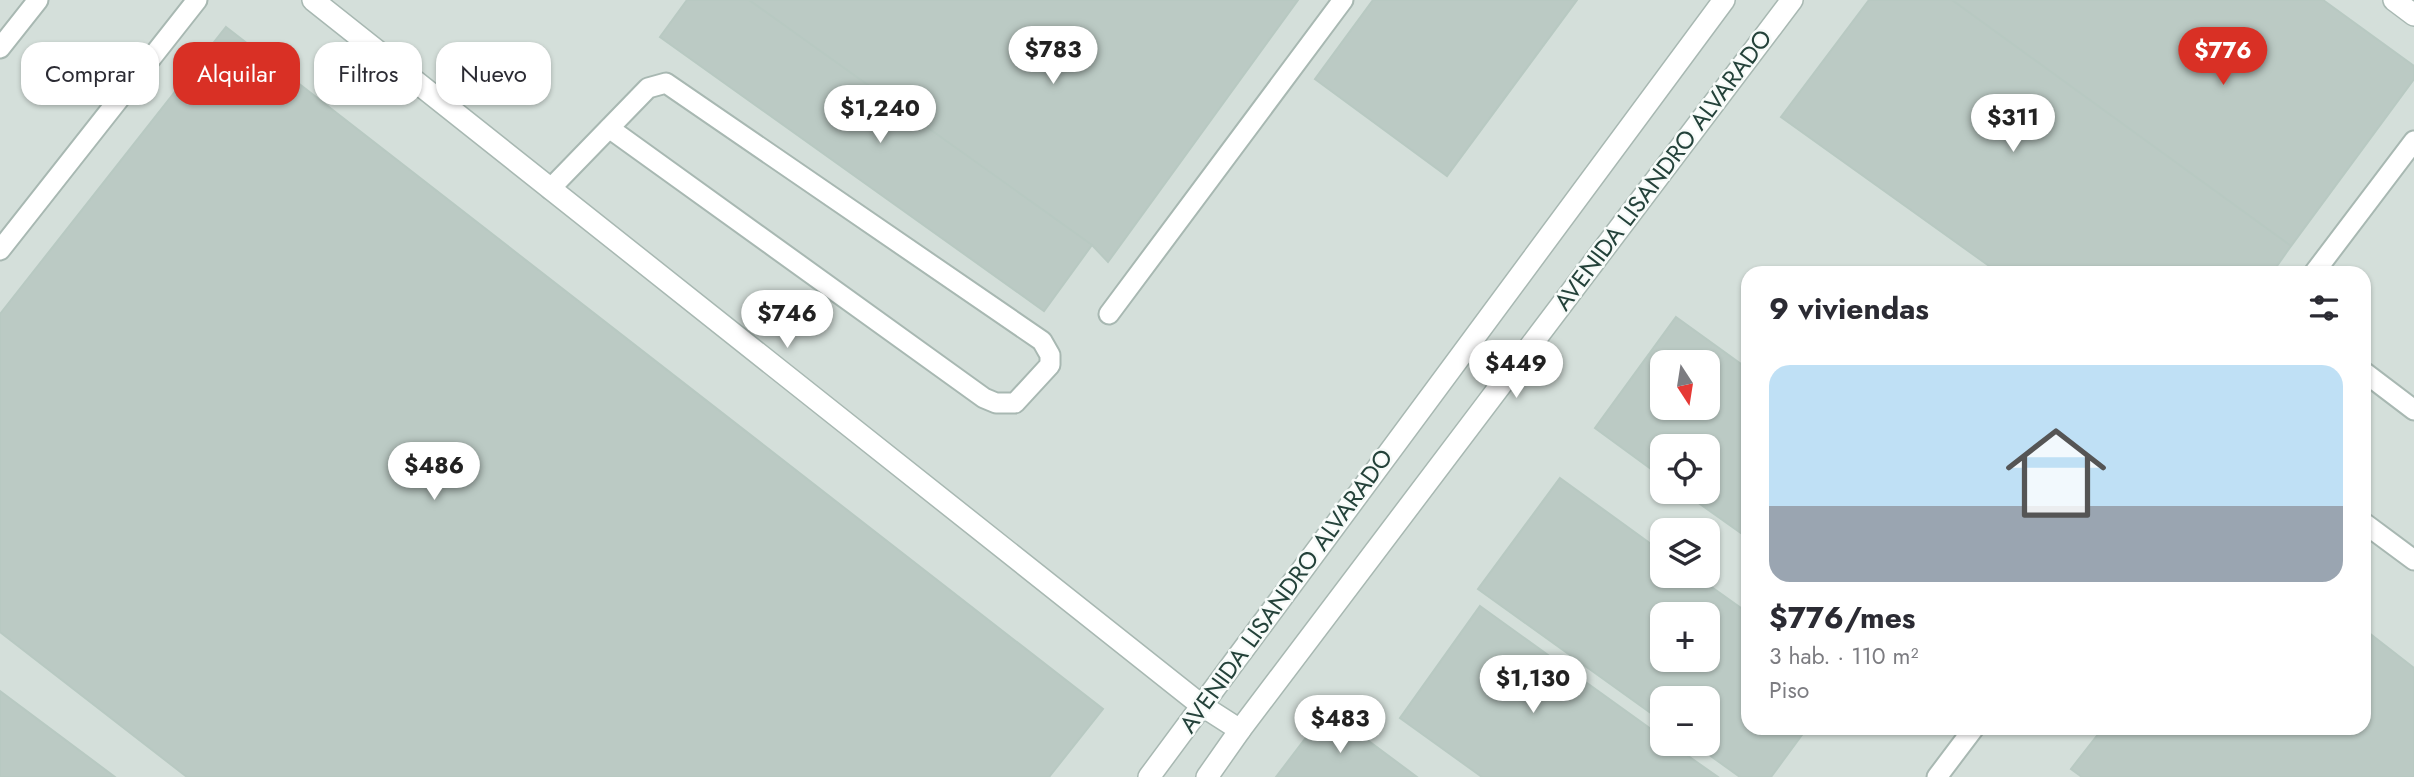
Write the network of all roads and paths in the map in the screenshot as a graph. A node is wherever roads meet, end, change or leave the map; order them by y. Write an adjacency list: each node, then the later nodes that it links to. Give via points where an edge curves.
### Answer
1 (38, 0): 9 (lane)
2 (197, 0): 13 (lane)
3 (313, 0): 12 (street)
4 (1343, 0): 15 (lane)
5 (1724, 0): 20 (street, AVENIDA LISANDRO ALVARADO)
6 (1791, 0): 21 (street, AVENIDA LISANDRO ALVARADO)
7 (2394, 0): 8 (street)
8 (2414, 15)
9 (0, 48)
10 (609, 128): 10 (lane, via 648,88 666,83 1042,341 1050,365 1015,403 984,398); 12 (lane)
11 (2414, 141): 14 (lane)
12 (550, 189): 20 (street)
13 (0, 250)
14 (2319, 266)
15 (1109, 314)
16 (2371, 378): 17 (lane)
17 (2414, 410)
18 (2371, 528): 19 (lane)
19 (2414, 561)
20 (1201, 705): 21 (street); 23 (street, AVENIDA LISANDRO ALVARADO)
21 (1240, 730): 24 (street, AVENIDA LISANDRO ALVARADO)
22 (1969, 735): 25 (lane)
23 (1149, 777)
24 (1208, 777)
25 (1937, 777)

